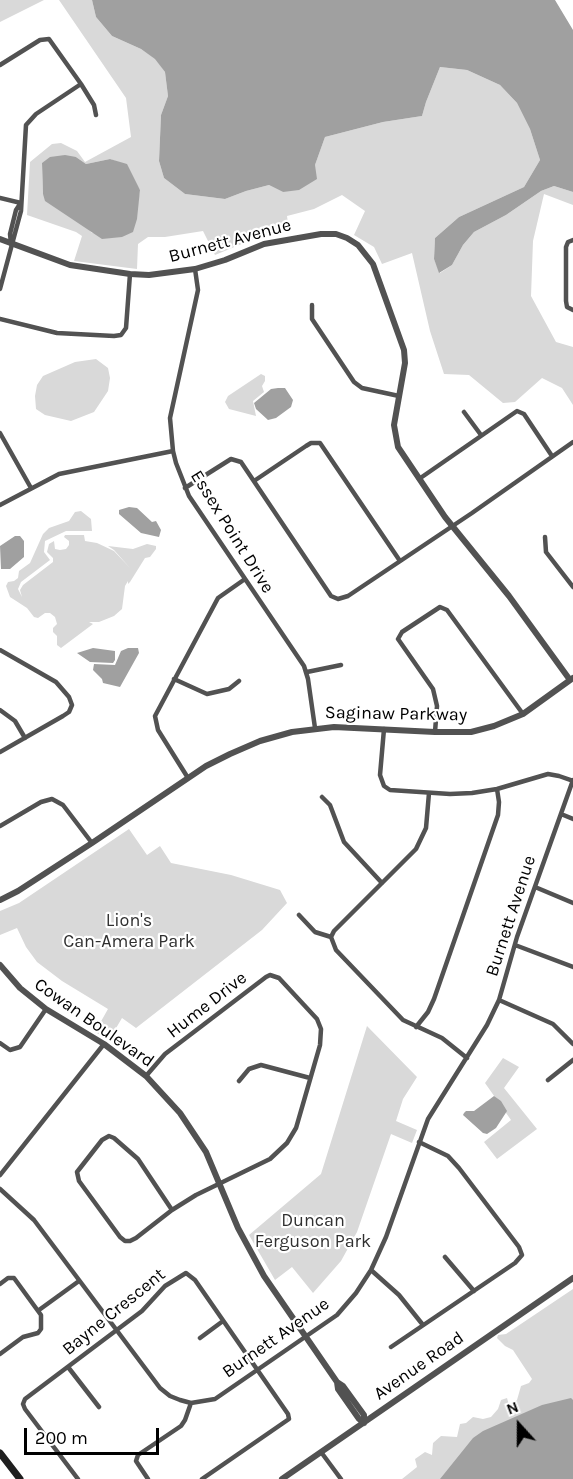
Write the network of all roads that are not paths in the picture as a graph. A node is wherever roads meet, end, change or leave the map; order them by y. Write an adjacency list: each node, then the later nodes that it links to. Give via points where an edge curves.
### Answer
1 (0, 65): 2 (street, via 44,38 52,41)
2 (81, 84): 3 (street); 5 (street, via 26,125)
3 (96, 115)
4 (0, 198): 5 (street)
5 (21, 203): 8 (street, via 10,234)
6 (0, 239): 8 (street, Burnett Avenue)
7 (573, 240): 13 (street, via 566,247 566,305)
8 (11, 244): 10 (street, Burnett Avenue, via 70,265); 11 (street)
9 (195, 269): 10 (street, Burnett Avenue); 15 (street, Burnett Avenue, via 264,244 321,234 347,237 374,264 404,350); 20 (street, Essex Point Drive, via 198,290 170,418)
10 (130, 274): 14 (street, via 126,328 121,335 57,333)
11 (0, 290)
12 (312, 305): 15 (street, via 312,320 354,382 362,388)
13 (573, 310)
14 (0, 319)
15 (399, 396): 22 (street, Burnett Avenue, via 394,425 396,441)
16 (464, 412): 18 (street)
17 (0, 434): 24 (street)
18 (481, 435): 21 (street, via 512,412 521,412); 22 (street)
19 (573, 442): 21 (street)
20 (173, 451): 24 (street, via 67,471); 25 (street, Essex Point Drive)
21 (552, 456): 27 (street)
22 (418, 479): 27 (street, Burnett Avenue)
23 (254, 481): 25 (street, via 241,462 231,459); 29 (street, via 335,599 348,596); 29 (street, via 311,443 320,443)
24 (31, 488): 26 (street)
25 (185, 488): 30 (street, Essex Point Drive)
26 (0, 506)
27 (452, 526): 29 (street); 36 (street, Burnett Avenue)
28 (546, 537): 31 (street, via 546,552)
29 (400, 561)
30 (245, 579): 34 (street, Essex Point Drive); 35 (street, via 218,598)
31 (573, 587)
32 (0, 650): 43 (street, via 56,682 72,705 69,712)
33 (341, 665): 34 (street)
34 (307, 672): 40 (street, Essex Point Drive)
35 (174, 679): 37 (street, via 207,694 229,689); 45 (street, via 155,720)
36 (572, 680): 39 (street, Saginaw Parkway)
37 (239, 681)
38 (0, 710): 43 (street, via 15,721)
39 (523, 714): 42 (street, Saginaw Parkway, via 477,730); 42 (street, via 447,610 440,608 402,632 398,639 433,689 437,706)
40 (315, 729): 41 (street, Saginaw Parkway); 45 (street, Saginaw Parkway, via 260,741)
41 (384, 729): 42 (street, Saginaw Parkway); 48 (street, via 380,775 384,786)
42 (435, 732)
43 (25, 738): 44 (street)
44 (0, 752)
45 (188, 777): 53 (street, Saginaw Parkway)
46 (573, 780): 47 (street, via 543,775); 50 (street, Burnett Avenue)
47 (496, 789): 48 (street); 65 (street, via 498,815 434,999)
48 (429, 793): 54 (street, via 426,828 420,842)
49 (322, 796): 54 (street, via 330,805 344,842)
50 (561, 814): 51 (street); 55 (street, Burnett Avenue)
51 (573, 819)
52 (0, 826): 53 (street, via 52,799 63,805)
53 (92, 843): 56 (street, Saginaw Parkway)
54 (382, 883): 59 (street)
55 (535, 887): 57 (street); 60 (street, Burnett Avenue)
56 (0, 900)
57 (573, 903)
58 (298, 915): 59 (street, via 315,932)
59 (331, 936): 65 (street, via 336,950 403,1020)
60 (515, 945): 62 (street); 63 (street, Burnett Avenue)
61 (0, 964): 64 (street, Cowan Boulevard, via 20,988)
62 (573, 967)
63 (499, 1000): 68 (street, via 553,1024); 69 (street, Burnett Avenue)
64 (46, 1009): 66 (street, via 20,1047 10,1050); 67 (street, Cowan Boulevard)
65 (416, 1027): 69 (street, via 442,1038)
66 (0, 1043)
67 (104, 1044): 71 (street, Cowan Boulevard); 76 (street)
68 (573, 1044)
69 (467, 1058): 75 (street, Burnett Avenue, via 428,1119)
70 (573, 1060): 73 (street)
71 (146, 1076): 72 (street, Hume Drive, via 180,1042 266,977 275,975 320,1023 322,1036); 77 (street, Cowan Boulevard, via 193,1131)
72 (310, 1077): 74 (street, via 261,1065 249,1069); 77 (street, Hume Drive, via 296,1128 287,1143 270,1159)
73 (548, 1080)
74 (239, 1081)
75 (419, 1142): 81 (street, Burnett Avenue); 85 (street, via 448,1156 521,1251 520,1259)
76 (0, 1175)
77 (220, 1184): 79 (street, Hume Drive); 90 (street, Cowan Boulevard, via 259,1267)
78 (0, 1189): 83 (street, via 34,1220)
79 (172, 1210): 79 (street, Hume Drive, via 138,1159 110,1136 102,1140 77,1172 79,1181 125,1241 136,1238)
80 (445, 1257): 85 (street)
81 (371, 1270): 88 (street, via 399,1295); 90 (street, Burnett Avenue, via 337,1315)
82 (573, 1278): 98 (street, Avenue Road)
83 (79, 1281): 86 (street); 89 (street)
84 (0, 1284): 86 (street, via 14,1278)
85 (474, 1291): 88 (street)
86 (39, 1310): 93 (street, via 38,1333 23,1337)
87 (222, 1321): 89 (street, Bayne Crescent, via 186,1273 165,1286 142,1311); 91 (street); 95 (street, Bayne Crescent)
88 (423, 1325): 92 (street)
89 (116, 1330): 94 (street, Bayne Crescent); 96 (street, via 160,1388)
90 (306, 1337): 95 (street, Burnett Avenue); 98 (street, Cowan Boulevard, via 364,1415)
91 (200, 1338)
92 (391, 1347)
93 (0, 1354)
94 (68, 1366): 97 (street); 102 (street, Bayne Crescent, via 23,1404)
95 (257, 1370): 96 (street, Burnett Avenue, via 215,1399); 104 (street, Bayne Crescent, via 289,1419)
96 (191, 1403): 103 (street, via 181,1426 138,1455 136,1461)
97 (99, 1407)
98 (364, 1423): 99 (street, Avenue Road)
99 (321, 1452): 105 (street, Avenue Road); 106 (street)
100 (0, 1453): 101 (main road)
101 (20, 1479)
102 (78, 1479)
103 (148, 1479)
104 (202, 1479)
105 (282, 1479)
106 (341, 1479)

